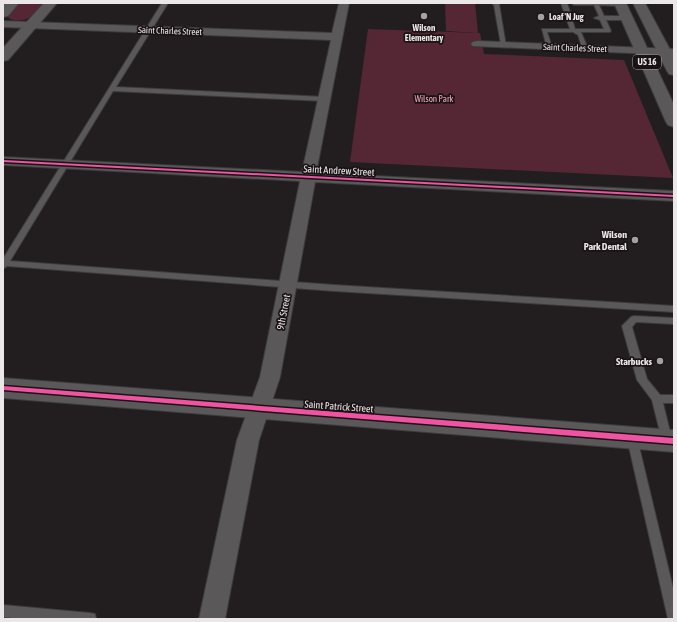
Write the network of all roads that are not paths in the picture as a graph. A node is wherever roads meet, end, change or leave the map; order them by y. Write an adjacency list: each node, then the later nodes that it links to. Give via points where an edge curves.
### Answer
1 (13, 3): 11 (street)
2 (51, 3): 17 (street)
3 (165, 3): 18 (lane)
4 (344, 3): 20 (street, 9th Street)
5 (494, 3): 22 (lane)
6 (564, 3): 12 (lane)
7 (574, 3): 9 (lane)
8 (639, 3): 26 (highway, US 16)
9 (596, 4): 10 (lane); 14 (lane)
10 (620, 4): 15 (highway, US 16)
11 (3, 13)
12 (568, 17): 13 (lane); 19 (lane)
13 (579, 17)
14 (599, 18): 15 (lane); 19 (lane, via 608,31)
15 (627, 18): 25 (highway, US 16)
16 (3, 24): 17 (street, Saint Charles Street)
17 (31, 25): 18 (street, Saint Charles Street); 27 (street)
18 (148, 30): 20 (street, Saint Charles Street); 29 (lane)
19 (573, 30): 23 (lane, via 544,30); 24 (lane, via 580,34)
20 (337, 37): 30 (street, 9th Street)
21 (477, 44): 22 (street, Saint Charles Street)
22 (504, 45): 23 (street, Saint Charles Street)
23 (548, 47): 24 (street, Saint Charles Street)
24 (585, 49): 25 (street, Saint Charles Street)
25 (642, 51): 26 (street, Saint Charles Street); 31 (highway, US 16)
26 (669, 52): 28 (highway, US 16)
27 (3, 57)
28 (674, 71)
29 (111, 89): 30 (lane); 33 (lane)
30 (325, 99): 34 (street, 9th Street)
31 (674, 122)
32 (3, 161): 33 (street, Saint Andrew Street)
33 (64, 165): 34 (street, Saint Andrew Street); 36 (lane)
34 (308, 177): 35 (street, Saint Andrew Street); 37 (street, 9th Street)
35 (674, 196)
36 (4, 265): 37 (lane)
37 (288, 284): 38 (lane); 43 (street, 9th Street, via 270,377)
38 (674, 309)
39 (674, 321): 41 (lane, via 634,319 628,326 642,380)
40 (3, 388): 43 (street, Saint Patrick Street)
41 (657, 399): 42 (lane); 45 (lane)
42 (674, 399)
43 (260, 409): 44 (street, Saint Patrick Street); 48 (street, 9th Street, via 248,440)
44 (632, 438): 45 (street, Saint Patrick Street); 49 (lane)
45 (671, 440)
46 (3, 610): 47 (lane)
47 (90, 619)
48 (212, 619)
49 (674, 619)

